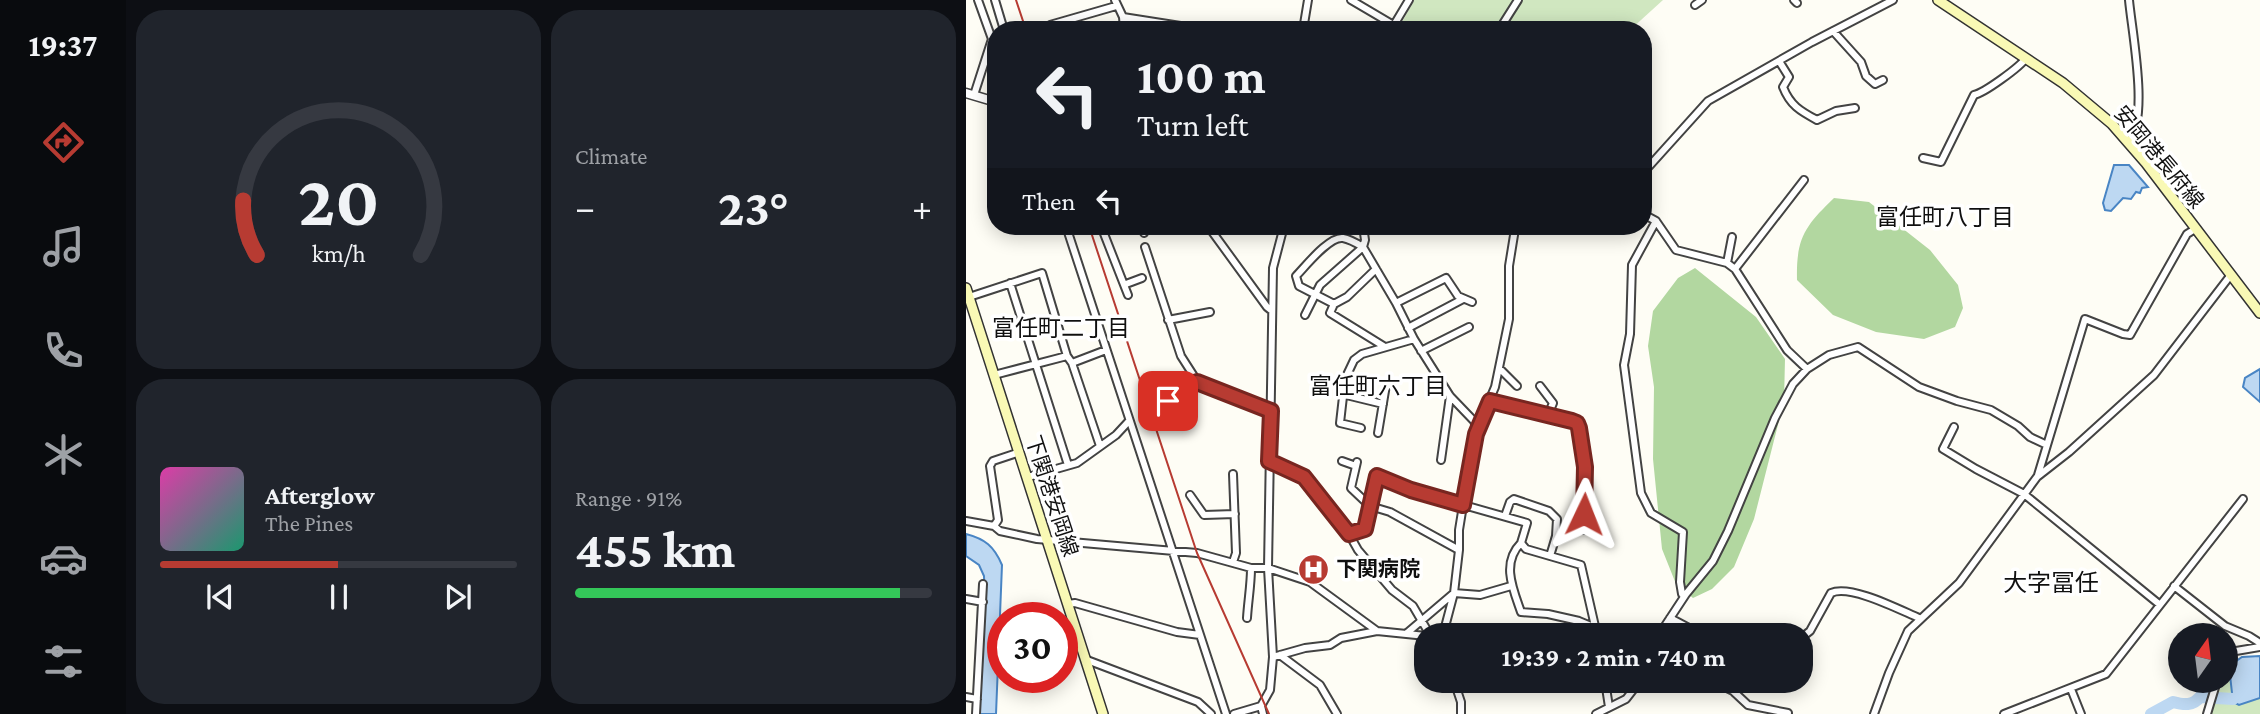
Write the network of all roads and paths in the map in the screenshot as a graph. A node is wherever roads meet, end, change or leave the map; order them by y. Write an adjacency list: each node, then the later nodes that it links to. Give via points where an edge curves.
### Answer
1 (978, 0): 22 (street)
2 (995, 0): 14 (street)
3 (1308, 0): 18 (street)
4 (1351, 0): 19 (street)
5 (1409, 0): 20 (street)
6 (1518, 0): 21 (street)
7 (1702, 0): 12 (street)
8 (1893, 0): 23 (street)
9 (1938, 0): 25 (main road, 安岡港長府線)
10 (2129, 0): 31 (street, via 2138,109 2136,130)
11 (1116, 3): 13 (street); 15 (street)
12 (1695, 5)
13 (1123, 17): 16 (street); 17 (street)
14 (1001, 21)
15 (1060, 21)
16 (1123, 21)
17 (1138, 21)
18 (1304, 21)
19 (1384, 21)
20 (1397, 21)
21 (1505, 21)
22 (987, 26)
23 (1833, 31): 26 (street); 27 (street, via 1861,62 1866,76 1875,84)
24 (987, 52): 28 (street)
25 (2026, 58): 31 (main road, 安岡港長府線, via 2086,101); 32 (street, via 2021,66 1974,95 1941,162)
26 (1779, 61): 30 (street, via 1789,77 1783,87 1797,109 1817,120); 33 (street, via 1708,101)
27 (1883, 80)
28 (970, 94): 29 (street)
29 (987, 99)
30 (1855, 108)
31 (2129, 142): 38 (main road, 安岡港長府線)
32 (1923, 158)
33 (1652, 163)
34 (1804, 180): 51 (street)
35 (1652, 219): 36 (street)
36 (1656, 221): 37 (street); 49 (street, via 1676,250)
37 (1652, 228)
38 (2195, 229): 52 (main road, 安岡港長府線); 98 (street, via 2187,234 2130,335 2085,319)
39 (1069, 235): 72 (street)
40 (1105, 235): 55 (street)
41 (1215, 235): 63 (street)
42 (1282, 235): 63 (street, via 1273,268)
43 (1364, 235): 47 (street)
44 (1514, 235): 77 (street, via 1509,319)
45 (1648, 235): 131 (street, via 1632,265 1630,334 1624,365 1638,482 1647,509 1683,532 1680,582 1682,594)
46 (1732, 237): 49 (street)
47 (1363, 247): 50 (street); 57 (street, via 1320,285); 57 (street, via 1343,238 1326,245 1296,276 1299,286)
48 (1147, 250): 67 (street)
49 (1727, 263): 51 (street)
50 (1376, 269): 61 (street, via 1347,297); 62 (street)
51 (1735, 269): 78 (street, via 1787,349)
52 (2230, 276): 65 (main road, 安岡港長府線); 107 (street, via 2154,375)
53 (1142, 278): 55 (street)
54 (1010, 283): 56 (street); 74 (street, via 1042,273); 76 (street)
55 (1126, 284): 58 (street)
56 (967, 292): 79 (main road, 下関港安岡線)
57 (1316, 294): 61 (street); 66 (street)
58 (1128, 295)
59 (1463, 299): 60 (street); 62 (street, via 1446,278); 69 (street)
60 (1472, 302)
61 (1334, 303): 71 (street, via 1330,313)
62 (1396, 303): 69 (street)
63 (1272, 311): 91 (street)
64 (1210, 312): 67 (street)
65 (2260, 313)
66 (1305, 315)
67 (1168, 320): 81 (street)
68 (1468, 327): 73 (street)
69 (1408, 328): 70 (street)
70 (1414, 340): 71 (street); 73 (street)
71 (1385, 347): 80 (street, via 1354,360)
72 (1106, 350): 75 (street); 93 (street)
73 (1421, 351): 87 (street)
74 (1067, 356): 75 (street); 76 (street)
75 (1072, 363): 99 (street)
76 (1036, 366): 79 (street); 104 (street)
77 (1499, 367): 84 (street); 89 (street)
78 (1807, 369): 98 (street, via 1829,355 1858,347 1919,387 1991,410); 131 (street, via 1787,393 1713,561)
79 (995, 375): 100 (main road, 下関港安岡線)
80 (1345, 379): 82 (street); 86 (street)
81 (1197, 382): 88 (street); 91 (street)
82 (1369, 384)
83 (1386, 385): 90 (street)
84 (1517, 386)
85 (1540, 386): 92 (street, via 1553,402)
86 (1342, 394): 90 (street); 95 (street, via 1340,423)
87 (1450, 396): 96 (street); 101 (street)
88 (1168, 401)
89 (1490, 401): 92 (street); 96 (street)
90 (1383, 404): 97 (street)
91 (1271, 411): 102 (street)
92 (1548, 415): 117 (street, via 1577,423 1579,428 1585,467)
93 (1130, 424): 99 (street); 122 (street)
94 (1954, 427): 108 (street, via 1944,449)
95 (1361, 428)
96 (1477, 429): 111 (street)
97 (1378, 433)
98 (2047, 445): 107 (street)
99 (1100, 446): 104 (street)
100 (1020, 452): 106 (main road, 下関港安岡線); 116 (street, via 990,466)
101 (1441, 460)
102 (1269, 461): 118 (street, via 1304,477); 126 (street)
103 (1342, 461): 112 (street, via 1357,464 1351,488)
104 (1068, 465): 106 (street)
105 (1233, 474): 113 (street)
106 (1028, 477): 119 (main road, 下関港安岡線)
107 (2037, 477): 108 (street)
108 (2024, 494): 136 (street); 139 (street, via 1959,583)
109 (1190, 495): 113 (street, via 1204,515)
110 (2243, 499): 129 (street)
111 (1463, 505): 112 (street, via 1377,476); 114 (street); 121 (street)
112 (1370, 506): 118 (street, via 1365,529); 121 (street)
113 (1235, 514): 124 (street)
114 (1504, 516): 120 (street, via 1527,523); 123 (street, via 1514,499 1549,511 1557,519)
115 (966, 521): 116 (street)
116 (997, 528): 119 (street)
117 (1583, 530)
118 (1349, 534): 140 (street, via 1392,590 1413,606)
119 (1047, 540): 122 (street); 134 (main road, 下関港安岡線)
120 (1521, 543): 123 (street); 128 (street, via 1513,554)
121 (1459, 550): 130 (street)
122 (1172, 551): 124 (street); 151 (street)
123 (1550, 556): 143 (street, via 1581,565)
124 (1233, 562): 125 (street)
125 (1251, 568): 126 (street); 137 (street)
126 (1268, 568): 147 (street, via 1310,582); 154 (street)
127 (983, 584): 133 (street)
128 (1511, 586): 130 (street, via 1480,595); 142 (street, via 1521,612)
129 (2174, 586): 136 (street); 152 (street, via 2225,626)
130 (1454, 593): 140 (street); 141 (street)
131 (1686, 594): 138 (street)
132 (966, 599): 133 (street)
133 (983, 602): 163 (street)
134 (1067, 602)
135 (1078, 604): 151 (street)
136 (2159, 604): 156 (street, via 2106,674)
137 (1247, 618)
138 (1670, 618): 144 (street); 145 (street)
139 (1919, 618): 146 (street, via 1872,598 1837,590); 176 (street, via 1903,638)
140 (1421, 622): 149 (street)
141 (1446, 623)
142 (1582, 623)
143 (1594, 623)
144 (1667, 623)
145 (1679, 623)
146 (1813, 626)
147 (1377, 631): 149 (street); 154 (street)
148 (1078, 633): 155 (main road, 下関港安岡線)
149 (1407, 634): 150 (street)
150 (1414, 634)
151 (1200, 635): 172 (street)
152 (2260, 645): 153 (street)
153 (2238, 650)
154 (1277, 656): 165 (street); 166 (street, via 1320,685)
155 (1087, 660): 170 (main road, 下関港安岡線); 171 (street, via 1198,702)
156 (2071, 689): 177 (street); 178 (street)
157 (1458, 693): 174 (street)
158 (1607, 693): 164 (street)
159 (1631, 693): 164 (street)
160 (1735, 693): 168 (street, via 1748,705)
161 (2213, 693): 179 (street)
162 (966, 697): 163 (street)
163 (977, 699): 169 (street)
164 (1609, 707): 175 (street)
165 (1262, 710): 173 (street)
166 (1336, 713): 167 (street)
167 (1347, 713)
168 (1782, 713)
169 (976, 714)
170 (1103, 714)
171 (1211, 714)
172 (1226, 714)
173 (1234, 714)
174 (1461, 714)
175 (1596, 714)
176 (1874, 714)
177 (2004, 714)
178 (2081, 714)
179 (2207, 714)

